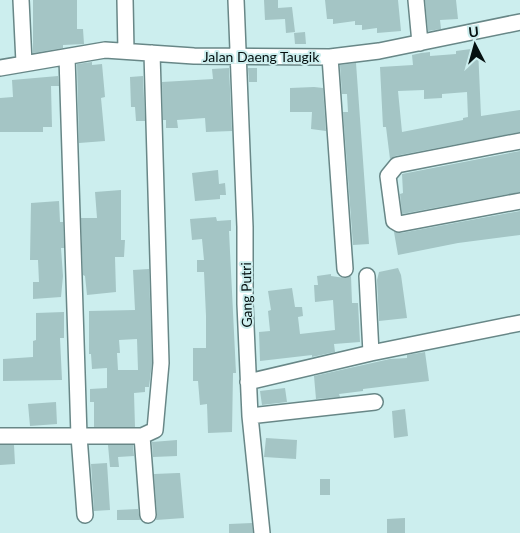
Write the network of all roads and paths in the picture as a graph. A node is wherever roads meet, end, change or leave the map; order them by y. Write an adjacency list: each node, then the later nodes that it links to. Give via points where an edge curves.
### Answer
1 (22, 0): 12 (street)
2 (125, 0): 7 (street)
3 (236, 0): 9 (street, Gang Putri)
4 (416, 0): 6 (street)
5 (520, 22): 6 (street, Jalan Daeng Taugik)
6 (420, 43): 11 (street, Jalan Daeng Taugik)
7 (126, 51): 8 (street, Jalan Daeng Taugik); 10 (street, Jalan Daeng Taugik, via 105,50)
8 (152, 53): 9 (street, Jalan Daeng Taugik); 25 (street, via 161,363 157,425 154,431)
9 (239, 56): 11 (street, Jalan Daeng Taugik); 20 (street, Gang Putri)
10 (66, 57): 12 (street, Jalan Daeng Taugik); 24 (street)
11 (330, 57): 16 (street)
12 (24, 63): 13 (street, Jalan Daeng Taugik)
13 (0, 68)
14 (520, 141): 15 (street, via 397,165 388,176 394,221 399,224)
15 (520, 200)
16 (345, 269)
17 (367, 276): 19 (street)
18 (520, 323): 19 (street)
19 (371, 353): 20 (street)
20 (248, 382): 22 (street, Gang Putri)
21 (375, 402): 22 (street)
22 (250, 416): 28 (street, Gang Putri)
23 (0, 436): 24 (street)
24 (79, 436): 25 (street); 26 (street)
25 (142, 436): 27 (street)
26 (85, 515)
27 (148, 515)
28 (262, 533)

